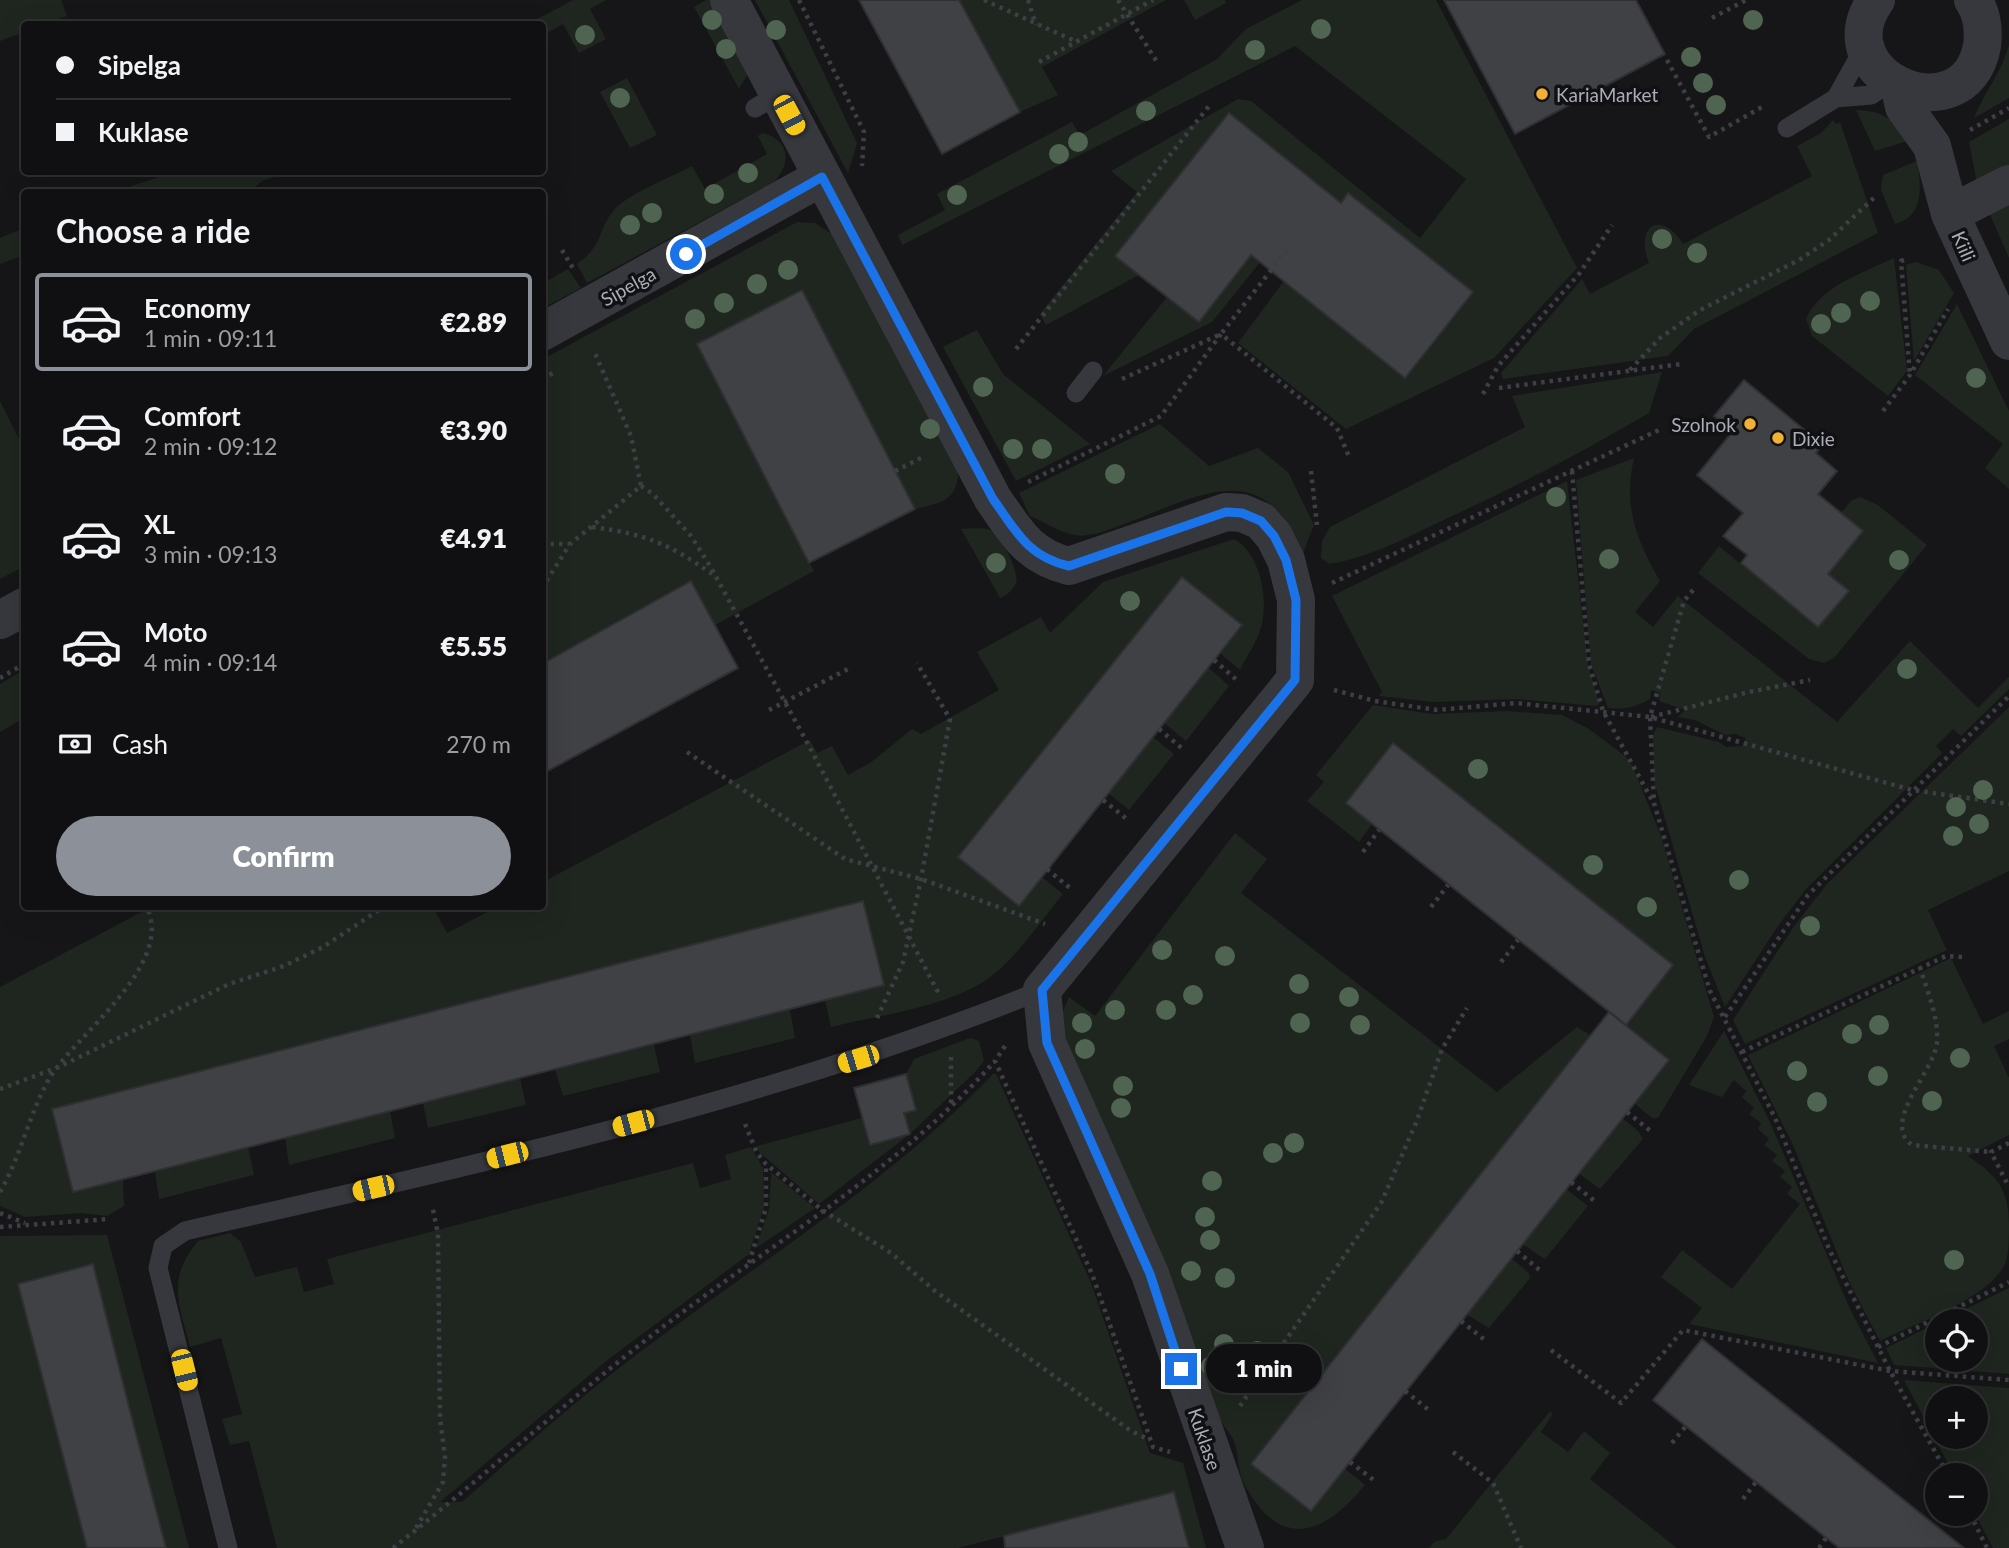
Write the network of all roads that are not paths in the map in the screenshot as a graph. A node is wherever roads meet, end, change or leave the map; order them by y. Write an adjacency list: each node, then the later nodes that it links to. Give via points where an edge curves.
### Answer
1 (729, 0): 12 (street, via 767,101)
2 (1876, 0): 6 (street, via 1866,26)
3 (1972, 0): 5 (street, via 1982,20)
4 (2009, 1): 5 (street)
5 (1983, 36): 7 (street, via 1973,67)
6 (1866, 44): 8 (street, via 1879,72); 9 (lane)
7 (1962, 79): 8 (street, via 1932,92); 11 (street)
8 (1895, 85): 9 (lane, via 1871,95); 11 (street, via 1904,107)
9 (1836, 98): 10 (lane)
10 (1787, 128)
11 (1947, 140): 14 (street, Kiili)
12 (841, 175): 15 (street, Sipelga); 21 (street, via 993,499 1026,544 1046,561 1069,566 1226,512 1242,513 1261,521 1274,536 1286,560 1296,600 1295,680)
13 (2009, 184): 14 (street)
14 (1950, 214): 16 (street, Kiili)
15 (546, 330)
16 (2009, 341)
17 (1093, 371): 18 (lane)
18 (1076, 393)
19 (21, 609): 20 (street)
20 (0, 620)
21 (1042, 990): 22 (lane, via 946,1029 734,1097 426,1176 185,1231 163,1245 158,1268); 23 (street, Kuklase, via 1047,1043 1150,1274)
22 (228, 1548)
23 (1245, 1548)

